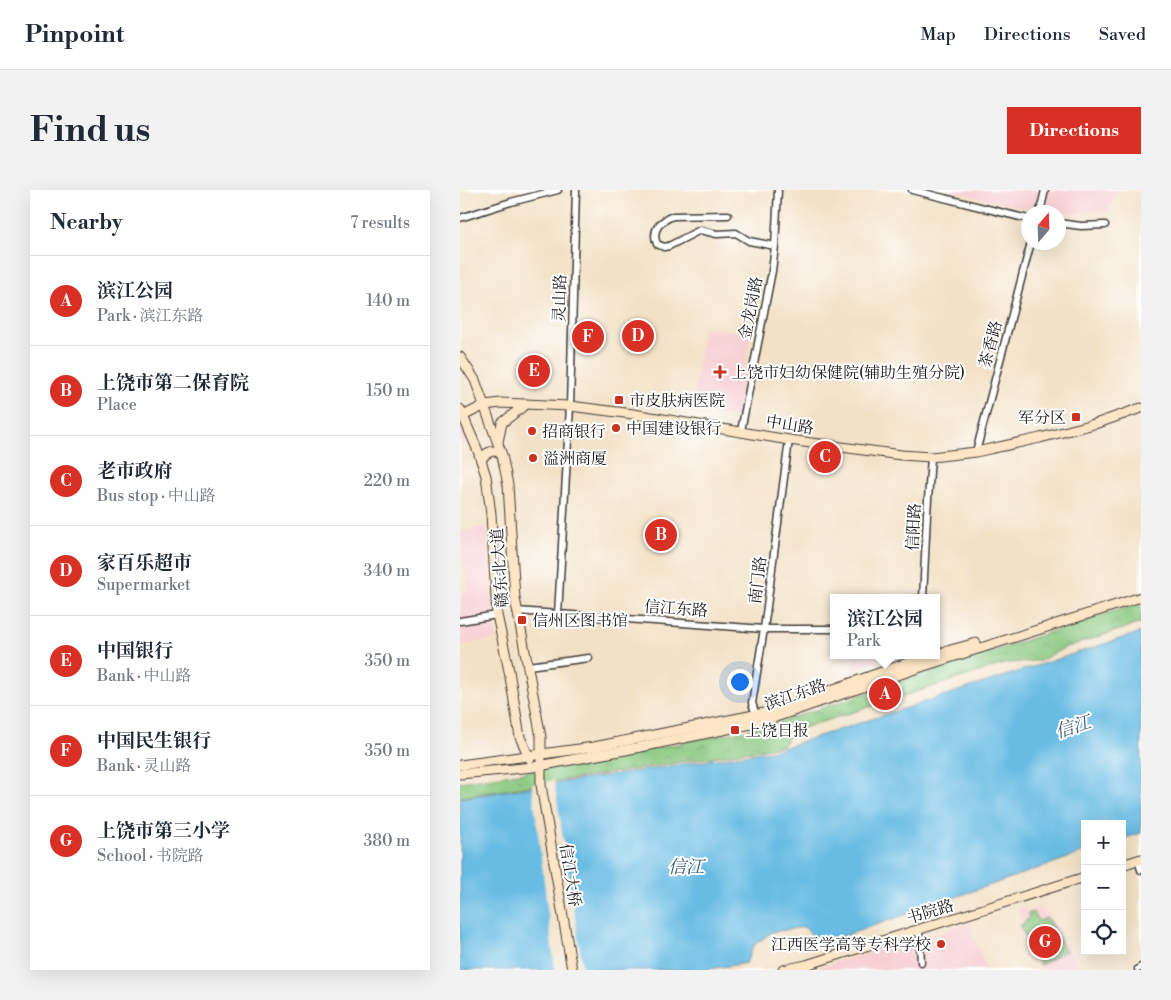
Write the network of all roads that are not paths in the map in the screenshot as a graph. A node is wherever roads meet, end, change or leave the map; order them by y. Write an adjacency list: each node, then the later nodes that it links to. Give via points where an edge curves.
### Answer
1 (558, 190): 10 (street)
2 (576, 190): 18 (street, 灵山路)
3 (778, 190): 13 (street, 金龙岗路)
4 (912, 190): 6 (street)
5 (1046, 190): 7 (street)
6 (920, 191): 9 (street)
7 (1042, 205)
8 (728, 215): 13 (street, via 673,216 657,227 655,239 664,247 700,230 717,234 736,232 749,241)
9 (1021, 217)
10 (460, 218)
11 (1066, 224): 12 (street)
12 (1105, 225)
13 (775, 246): 21 (street, 金龙岗路)
14 (1029, 250): 24 (street, 茶香路)
15 (460, 357): 17 (main road, 赣东北大道, via 475,380)
16 (526, 404): 17 (main road, 中山路, via 501,402); 18 (main road, 中山路); 23 (main road, via 502,423)
17 (485, 405): 20 (main road, 中山路); 23 (main road, 赣东北大道)
18 (570, 406): 21 (main road, 中山路); 32 (street, 灵山路)
19 (1141, 408): 24 (main road, 中山路, via 1098,423)
20 (461, 415): 27 (main road)
21 (741, 431): 22 (main road, 中山路)
22 (789, 440): 26 (main road, 中山路); 35 (street, 南门路)
23 (498, 442): 25 (main road, 赣东北大道)
24 (976, 452): 26 (main road, 中山路)
25 (502, 455): 27 (main road, via 491,451); 31 (main road, 赣东北大道, via 508,485)
26 (931, 457): 29 (street, 信阳路)
27 (481, 460): 33 (main road, via 491,514)
28 (1141, 591): 37 (main road, 滨江东路)
29 (923, 594)
30 (1141, 597): 38 (main road, 滨江东路)
31 (517, 611): 32 (street, 信江东路); 41 (main road, 赣东北大道)
32 (558, 614): 35 (street, 信江东路)
33 (497, 615): 34 (street); 43 (main road, via 520,737)
34 (460, 621)
35 (764, 629): 36 (street, 信江东路); 42 (street, 南门路, via 752,703)
36 (830, 630)
37 (940, 654)
38 (940, 654)
39 (589, 658): 41 (street)
40 (925, 659): 42 (main road, 滨江东路)
41 (528, 666): 43 (main road, 赣东北大道, via 541,737)
42 (757, 718): 43 (main road, 滨江东路, via 594,747); 45 (main road, 滨江东路, via 636,748)
43 (535, 754): 44 (main road, 滨江东路); 45 (main road, 赣东北大道)
44 (460, 765)
45 (537, 766): 46 (main road, 滨江东路); 47 (main road, 赣东北大道)
46 (460, 774)
47 (541, 785): 55 (main road, 信江大桥)
48 (1139, 859): 49 (main road); 50 (street)
49 (1126, 864)
50 (1141, 870)
51 (1081, 879): 52 (main road, 书院路)
52 (919, 930): 53 (street); 54 (main road, 书院路)
53 (922, 962)
54 (806, 968): 56 (main road, 书院路)
55 (572, 970)
56 (783, 970)

